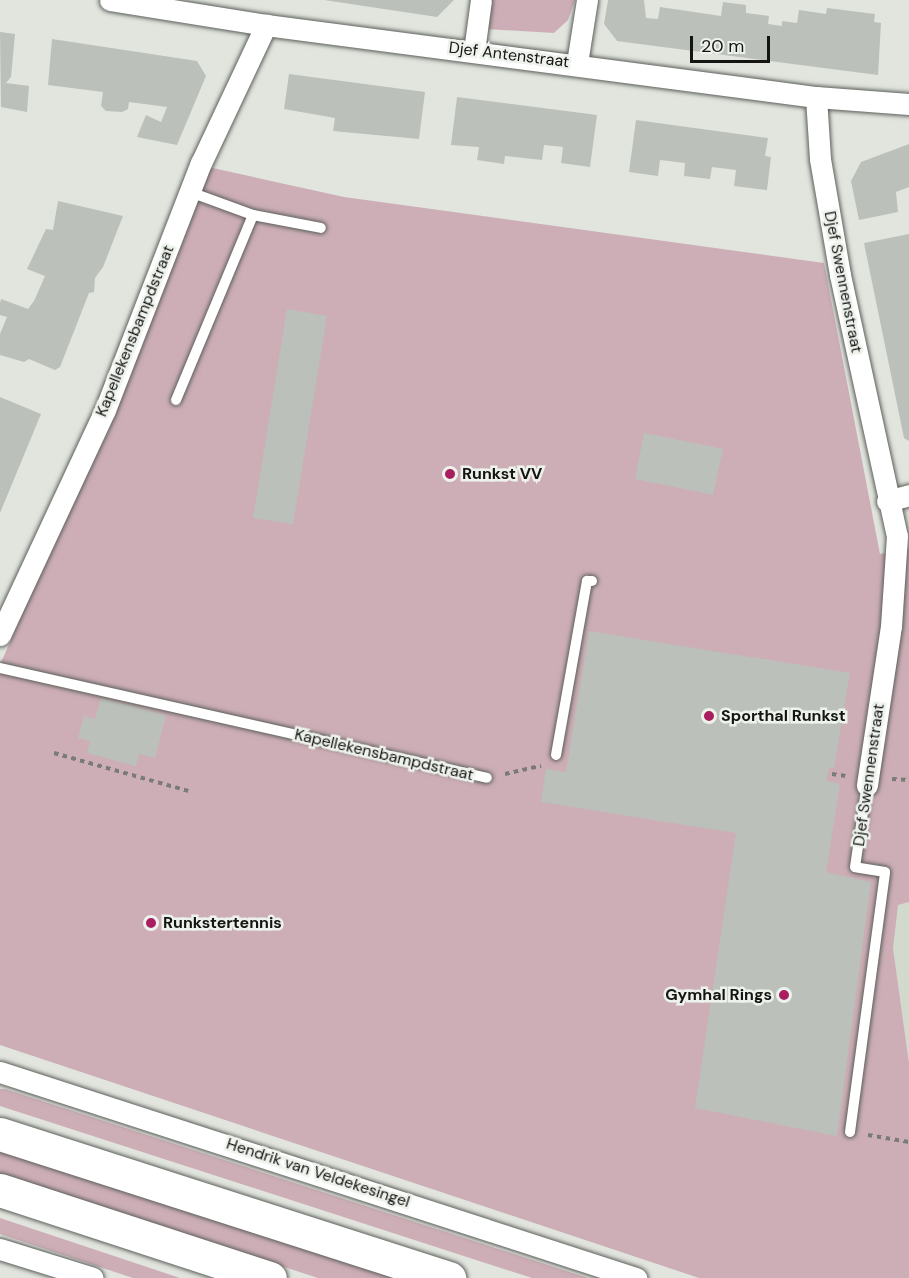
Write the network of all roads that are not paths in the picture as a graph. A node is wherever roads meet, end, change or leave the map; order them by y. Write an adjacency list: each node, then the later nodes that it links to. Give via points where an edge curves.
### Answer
1 (110, 0): 4 (street, Djef Antenstraat)
2 (481, 0): 5 (street)
3 (587, 0): 6 (street)
4 (266, 25): 5 (street, Djef Antenstraat); 9 (street, Kapellekensbampdstraat)
5 (474, 51): 6 (street, Djef Antenstraat)
6 (577, 63): 7 (street, Djef Antenstraat)
7 (816, 97): 8 (street, Djef Antenstraat); 14 (street, Djef Swennenstraat, via 820,159 840,275)
8 (909, 104)
9 (190, 192): 10 (lane); 16 (street, Kapellekensbampdstraat, via 105,410)
10 (253, 215): 11 (lane); 12 (lane)
11 (321, 228)
12 (176, 400)
13 (909, 495): 14 (street)
14 (887, 501): 20 (street, Djef Swennenstraat, via 897,536 891,626)
15 (592, 581): 18 (lane, via 587,581)
16 (0, 635)
17 (0, 668): 19 (lane, Kapellekensbampdstraat)
18 (556, 755)
19 (487, 778)
20 (867, 785): 22 (lane, Djef Swennenstraat, via 855,867 885,872)
21 (0, 1072): 29 (street, Hendrik van Veldekesingel)
22 (850, 1132)
23 (0, 1134): 28 (highway)
24 (0, 1190): 27 (highway)
25 (0, 1249): 26 (street)
26 (93, 1278)
27 (270, 1278)
28 (448, 1278)
29 (636, 1278)

